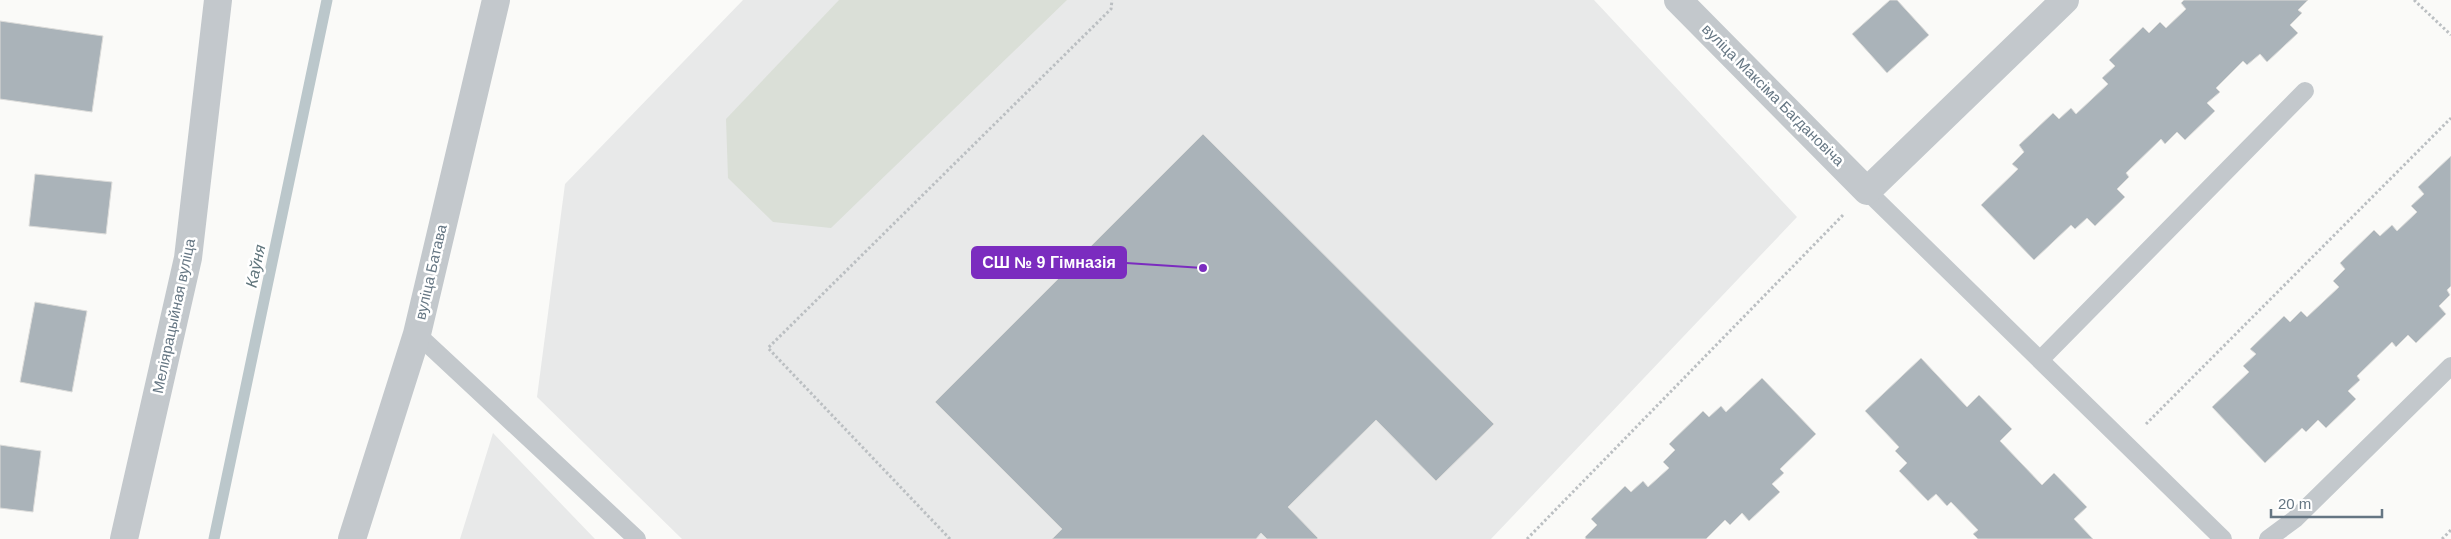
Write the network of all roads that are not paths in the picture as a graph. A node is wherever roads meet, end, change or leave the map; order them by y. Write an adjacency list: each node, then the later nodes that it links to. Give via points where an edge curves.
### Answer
1 (218, 0): 10 (street, Меліярацыйная вуліца, via 188,258)
2 (496, 0): 7 (street, вуліца Батава)
3 (1678, 0): 6 (street, вуліца Максіма Багдановіча)
4 (2065, 0): 6 (street)
5 (2305, 91): 8 (lane)
6 (1867, 190): 8 (lane)
7 (417, 334): 11 (street, вуліца Батава); 12 (lane)
8 (2040, 360): 13 (lane)
9 (2451, 366): 14 (lane, via 2295,519)
10 (124, 539)
11 (352, 539)
12 (636, 539)
13 (2223, 539)
14 (2268, 539)

